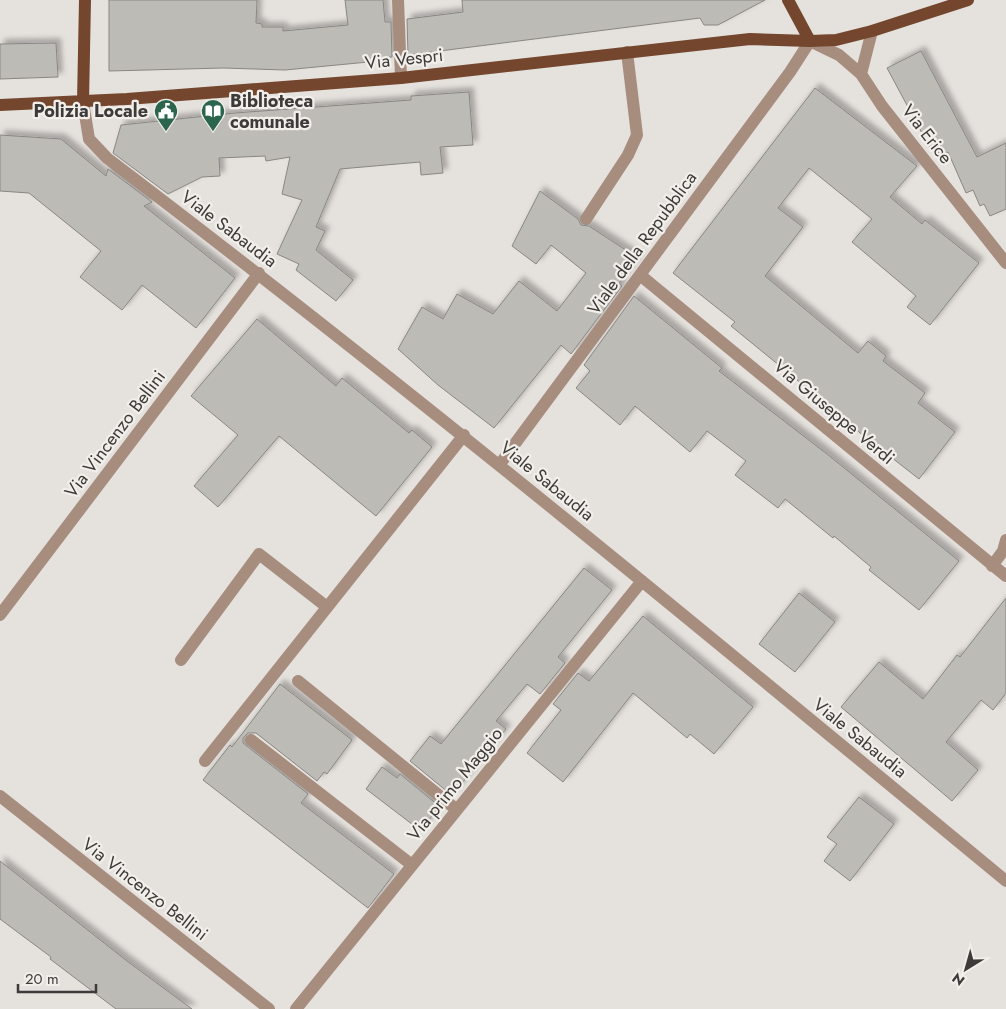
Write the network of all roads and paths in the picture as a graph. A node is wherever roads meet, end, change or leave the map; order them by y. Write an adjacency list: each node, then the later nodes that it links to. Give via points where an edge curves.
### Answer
1 (85, 0): 10 (main road)
2 (398, 0): 9 (street)
3 (788, 0): 6 (main road)
4 (968, 0): 5 (main road, Via Vespri)
5 (872, 31): 6 (main road, Via Vespri, via 836,40); 8 (street)
6 (810, 41): 7 (main road, Via Vespri, via 750,38); 8 (street, Via Erice, via 839,55); 15 (street, Viale della Repubblica)
7 (627, 52): 9 (main road, Via Vespri); 12 (street, via 637,135 628,155)
8 (862, 74): 13 (street, Via Erice, via 882,106)
9 (401, 78): 10 (main road, Via Vespri)
10 (84, 102): 11 (main road, Via Vespri); 14 (street, Viale Sabaudia, via 89,139 108,158)
11 (0, 105)
12 (586, 219)
13 (1006, 263)
14 (258, 273): 16 (street, Viale Sabaudia); 23 (street, Via Vincenzo Bellini)
15 (640, 275): 17 (street, Viale della Repubblica); 19 (street, Via Giuseppe Verdi)
16 (464, 435): 17 (street, Viale Sabaudia); 22 (street)
17 (500, 464): 21 (street, Viale Sabaudia)
18 (1006, 540): 19 (street, via 1003,551)
19 (992, 566): 20 (street, Via Giuseppe Verdi)
20 (1006, 576)
21 (642, 581): 29 (street, Via primo Maggio); 31 (street, Viale Sabaudia)
22 (327, 607): 24 (street, via 259,554); 27 (street)
23 (0, 615)
24 (181, 660)
25 (298, 681): 29 (street)
26 (251, 740): 30 (street)
27 (205, 761)
28 (0, 796): 32 (street, Via Vincenzo Bellini)
29 (457, 810): 30 (street, Via primo Maggio)
30 (412, 865): 33 (street, Via primo Maggio)
31 (1006, 881)
32 (268, 1009)
33 (296, 1009)

